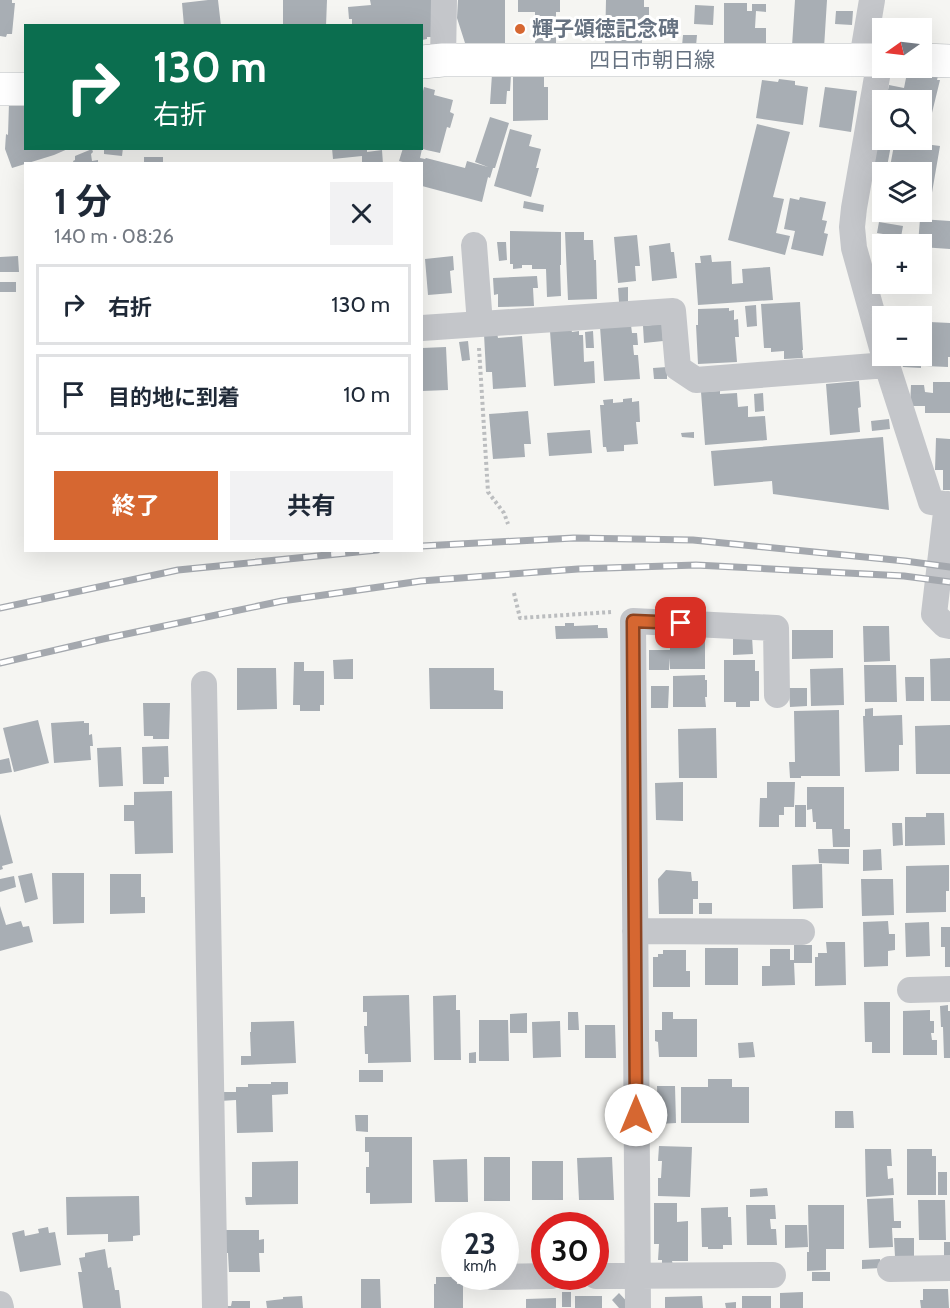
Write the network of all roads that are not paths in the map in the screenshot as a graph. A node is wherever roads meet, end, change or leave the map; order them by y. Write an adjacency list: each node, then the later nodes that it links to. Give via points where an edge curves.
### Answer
1 (444, 0): 6 (street)
2 (872, 0): 3 (street)
3 (873, 18)
4 (872, 60): 6 (main road, 四日市朝日線)
5 (932, 60): 7 (main road)
6 (432, 61)
7 (950, 61)
8 (872, 78): 12 (street, via 852,227)
9 (0, 89): 10 (main road)
10 (24, 89)
11 (474, 245): 13 (street)
12 (872, 313)
13 (479, 324): 14 (street); 15 (street, via 672,311 678,368 696,380)
14 (423, 328)
15 (872, 358)
16 (887, 366): 17 (street, via 931,502)
17 (948, 505): 18 (street, via 934,614)
18 (950, 626)
19 (204, 684): 30 (street)
20 (777, 695): 21 (street, via 776,628 633,621)
21 (635, 931): 22 (street); 29 (street)
22 (802, 932)
23 (950, 989): 24 (street)
24 (910, 990)
25 (950, 1268): 26 (street)
26 (890, 1269)
27 (773, 1275): 29 (street)
28 (609, 1276): 29 (street)
29 (638, 1276): 31 (street)
30 (215, 1308)
31 (638, 1308)

